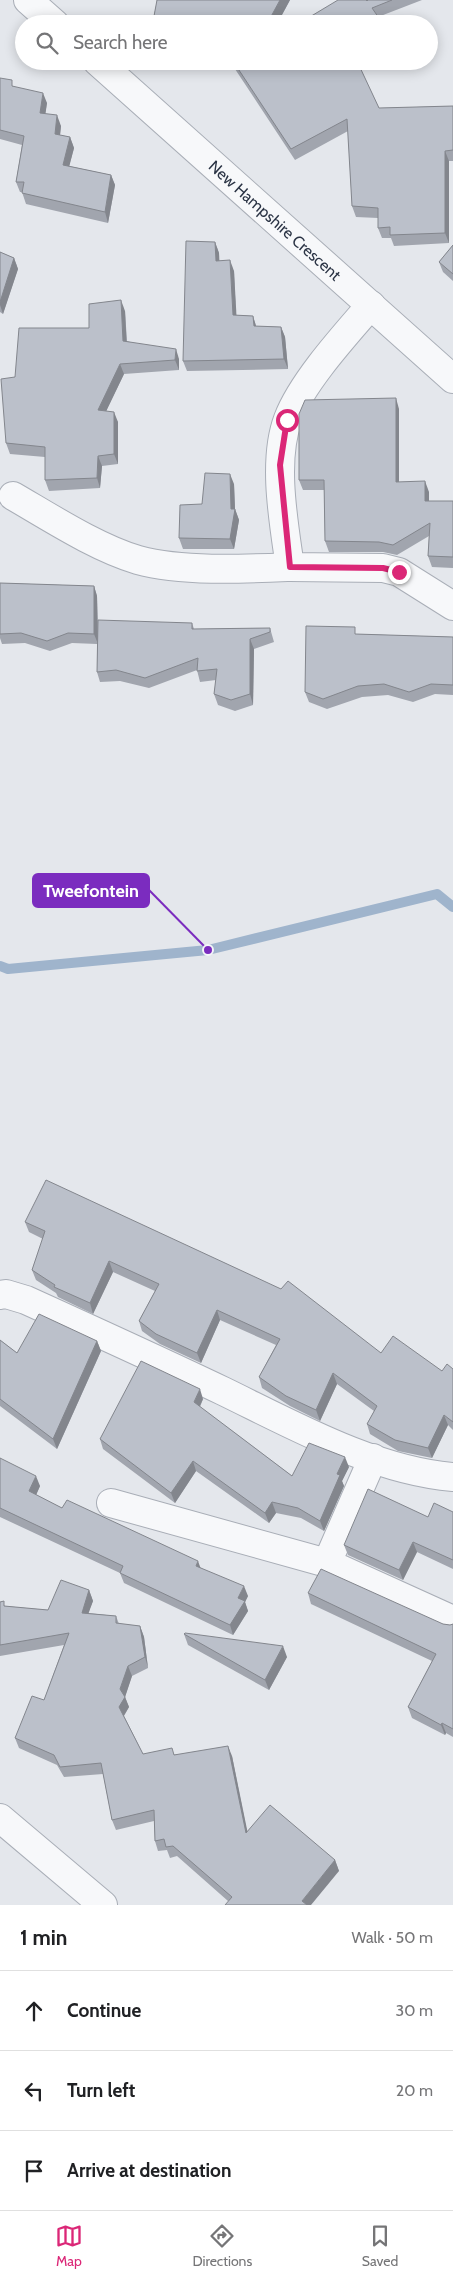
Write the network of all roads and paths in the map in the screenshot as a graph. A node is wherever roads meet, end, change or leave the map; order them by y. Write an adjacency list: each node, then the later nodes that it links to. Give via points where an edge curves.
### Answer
1 (28, 0): 2 (street)
2 (45, 15)
3 (107, 70): 4 (street, New Hampshire Crescent)
4 (371, 305): 5 (street, New Hampshire Crescent); 7 (street, via 327,358 287,420 280,465)
5 (453, 379)
6 (13, 496): 7 (street, via 113,551 139,560 199,567)
7 (290, 567): 8 (street, via 383,568 399,572)
8 (453, 606)
9 (0, 1295): 10 (street, via 26,1300 307,1432)
10 (373, 1458): 11 (street, via 400,1469); 13 (street)
11 (453, 1476)
12 (111, 1503): 13 (street)
13 (327, 1563): 14 (street)
14 (453, 1620)
15 (0, 1818): 16 (street)
16 (103, 1905)

